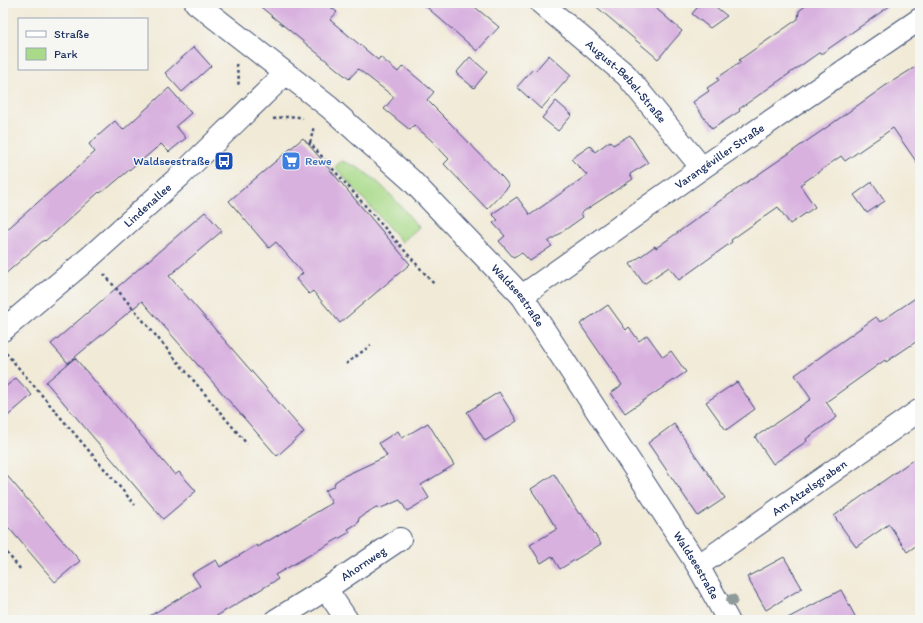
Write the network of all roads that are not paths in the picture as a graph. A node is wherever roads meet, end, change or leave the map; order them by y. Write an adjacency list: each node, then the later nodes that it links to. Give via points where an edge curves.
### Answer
1 (196, 3): 4 (street, Waldseestraße)
2 (541, 3): 5 (street, August-Bebel-Straße, via 626,74)
3 (920, 19): 5 (street, Varangéviller Straße)
4 (285, 74): 6 (street, Waldseestraße, via 322,115 411,180); 7 (street, Lindenallee, via 180,176 90,257)
5 (702, 168): 6 (street, Varangéviller Straße)
6 (522, 296): 10 (street, Waldseestraße)
7 (3, 330)
8 (920, 410): 10 (street, Am Atzelsgraben)
9 (400, 539): 11 (street, Ahornweg)
10 (698, 566): 14 (street, Waldseestraße)
11 (326, 589): 12 (street, Ahornweg); 13 (street)
12 (276, 620)
13 (347, 620)
14 (728, 620)

